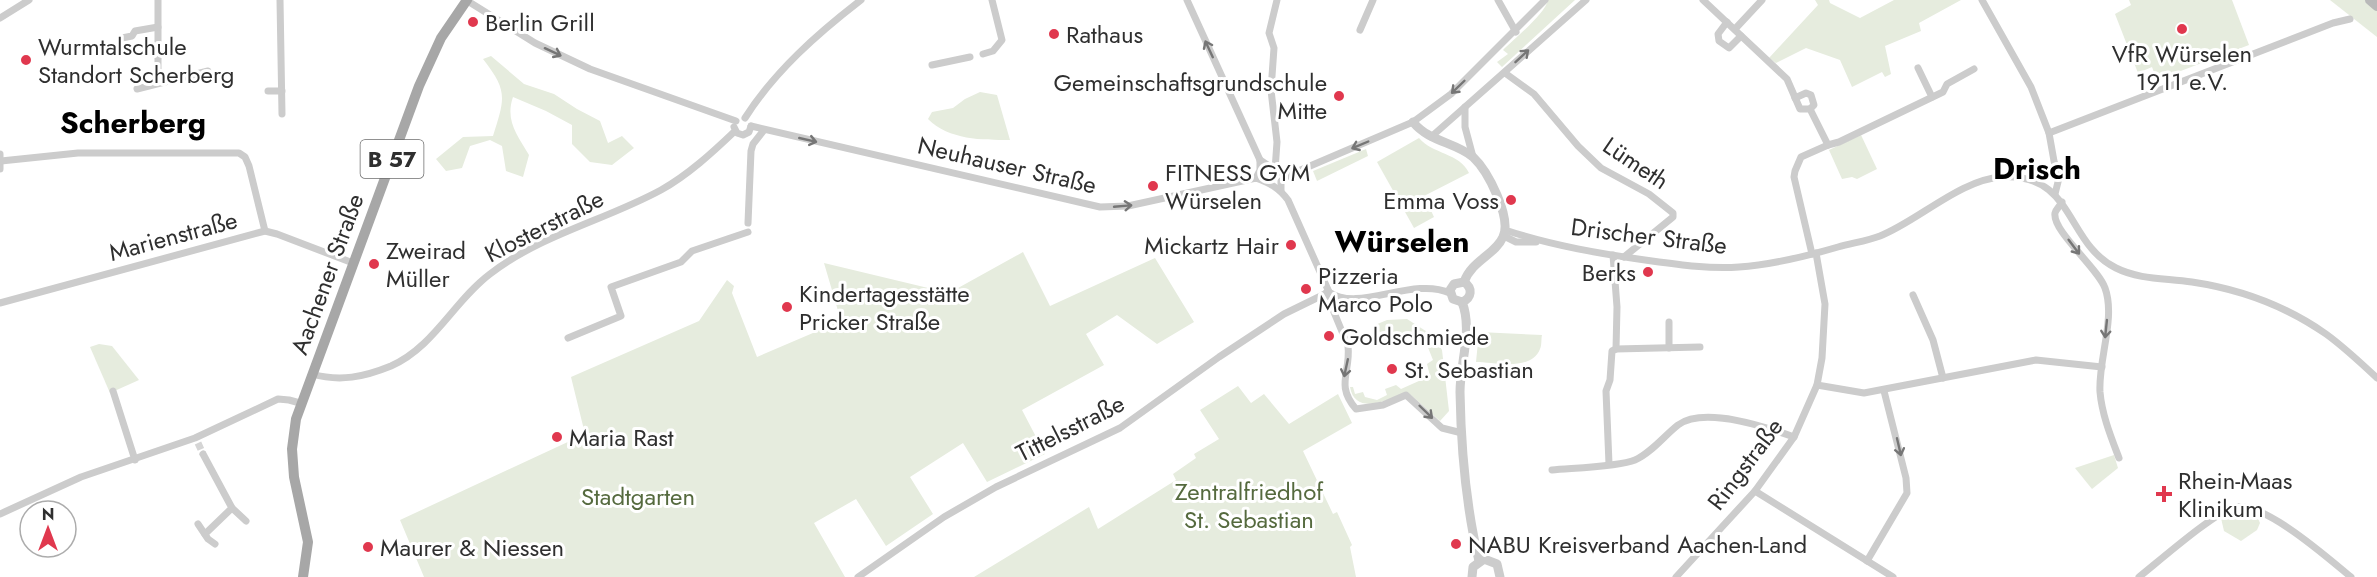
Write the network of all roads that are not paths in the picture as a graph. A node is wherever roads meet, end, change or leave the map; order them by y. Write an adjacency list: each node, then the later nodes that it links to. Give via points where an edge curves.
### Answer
1 (28, 0): 18 (street)
2 (158, 0): 21 (street)
3 (280, 0): 37 (street)
4 (467, 0): 44 (street, one-way to 44, via 535,44 590,69); 68 (main road, Aachener Straße / B 57, via 432,56)
5 (861, 0): 43 (street, via 798,52)
6 (992, 0): 27 (street, via 1002,40 993,51)
7 (1187, 0): 55 (street, one-way to 7)
8 (1277, 0): 57 (street, via 1269,33 1274,48 1271,90 1277,142)
9 (1373, 0): 23 (street)
10 (1498, 0): 24 (street)
11 (1545, 0): 24 (street)
12 (1586, 0): 33 (street, one-way to 12)
13 (1703, 0): 20 (street)
14 (1762, 0): 22 (street)
15 (1982, 0): 49 (street, via 2031,87)
16 (2370, 0): 17 (main road)
17 (2377, 6)
18 (0, 17)
19 (2350, 19): 49 (street)
20 (1727, 22): 22 (street); 25 (street, via 1718,34 1719,41 1729,48)
21 (158, 27): 26 (street); 34 (street)
22 (1735, 29): 25 (street)
23 (1360, 30)
24 (1515, 32): 45 (street, one-way to 45, via 1451,94)
25 (1741, 36): 39 (street, via 1787,79)
26 (122, 38)
27 (983, 54)
28 (970, 57): 29 (street)
29 (932, 65)
30 (1918, 68): 38 (street)
31 (1974, 69): 38 (street, Ringstraße)
32 (208, 71): 34 (street)
33 (1504, 73): 40 (street); 67 (street, Lümeth, via 1534,94 1601,168 1649,194 1673,213)
34 (158, 83): 35 (street)
35 (137, 88)
36 (268, 91): 37 (street)
37 (282, 91): 42 (street)
38 (1932, 97): 53 (street, Ringstraße)
39 (1795, 98): 41 (street, via 1800,109); 41 (street, via 1811,95 1814,105)
40 (1465, 107): 51 (street); 54 (street)
41 (1810, 109): 53 (street)
42 (282, 114)
43 (745, 118): 44 (street); 46 (street)
44 (736, 122): 48 (street)
45 (1413, 122): 51 (street); 58 (street, one-way to 58)
46 (751, 126): 47 (street, Neuhauser Straße); 50 (street)
47 (764, 130): 52 (street); 59 (street, Neuhauser Straße, one-way to 59, via 1100,207 1128,206)
48 (735, 131): 50 (street); 81 (street, Klosterstraße, via 663,189 526,252 492,272 406,357 371,373 342,380)
49 (2049, 133): 61 (street, via 2059,177)
50 (747, 134): 52 (street)
51 (1431, 137): 54 (street)
52 (753, 144): 76 (street, via 748,228 692,251 681,262 611,287 621,316)
53 (1828, 145): 65 (street, Ringstraße, via 1801,157 1794,174)
54 (1473, 158): 64 (street, via 1501,205 1506,222)
55 (1260, 160): 57 (street); 59 (street)
56 (0, 161): 63 (street, via 78,153 239,153 249,166)
57 (1275, 170): 58 (street)
58 (1289, 175): 60 (street, via 1281,181)
59 (1257, 178): 60 (street)
60 (1281, 191): 70 (street, via 1296,215)
61 (2055, 194): 62 (street); 65 (street, Drischer Straße, via 2023,178 1985,180 1881,236)
62 (2062, 202): 80 (street, one-way to 80, via 2055,211 2055,220 2101,278 2106,290); 83 (street, via 2085,241 2114,267 2135,276 2192,282 2269,302 2326,334)
63 (265, 231): 68 (street, Marienstraße); 74 (street, Marienstraße)
64 (1504, 233): 66 (street, Drischer Straße); 69 (street, via 1500,242 1472,266)
65 (1814, 253): 67 (street, Drischer Straße, via 1740,267 1702,267); 84 (street, Ringstraße, via 1825,304)
66 (1613, 255): 67 (street, Drischer Straße); 79 (street)
67 (1624, 257)
68 (353, 263): 81 (main road, Aachener Straße / B 57)
69 (1464, 282): 71 (street, via 1454,284); 73 (street, via 1470,292)
70 (1327, 293): 71 (street, via 1359,299 1429,288); 88 (street, one-way to 88, via 1348,346 1344,385 1356,409 1383,405 1406,395 1442,428); 105 (street, Tittelsstraße, via 1284,314 1120,428 996,487)
71 (1450, 294): 73 (street)
72 (1913, 295): 82 (street, via 1935,346)
73 (1462, 302): 88 (street, via 1466,319 1460,389)
74 (0, 303)
75 (1669, 322): 78 (street)
76 (568, 338)
77 (1700, 347): 78 (street)
78 (1669, 348): 79 (street)
79 (1616, 349): 93 (street, via 1610,355 1606,391)
80 (2102, 367): 82 (street, via 2036,360); 91 (street, via 2104,415)
81 (312, 374): 87 (main road, Aachener Straße / B 57)
82 (1943, 378): 86 (street)
83 (2377, 378)
84 (1817, 385): 86 (street, via 1864,393); 89 (street, Ringstraße)
85 (113, 391): 92 (street)
86 (1884, 391): 103 (street, one-way to 103, via 1907,493)
87 (300, 404): 92 (street, via 278,399 196,440); 104 (main road, Aachener Straße / B 57, via 292,451 308,542)
88 (1462, 433): 102 (street)
89 (1794, 437): 93 (street, via 1735,419 1697,418 1680,423 1639,458); 95 (street, Ringstraße)
90 (204, 454): 96 (street)
91 (2119, 458)
92 (135, 460): 97 (street, via 81,477)
93 (1609, 464): 94 (street)
94 (1552, 470)
95 (1755, 491): 103 (street); 108 (street, Ringstraße)
96 (232, 508): 98 (street); 100 (street)
97 (0, 514)
98 (246, 520)
99 (198, 524): 100 (street)
100 (205, 534): 101 (street)
101 (215, 544)
102 (1479, 561): 106 (street, via 1473,567); 107 (street, via 1493,561 1500,568)
103 (1867, 561): 109 (street)
104 (303, 577)
105 (858, 577)
106 (1472, 577)
107 (1500, 577)
108 (1676, 577)
109 (1893, 577)
110 (2139, 577): 111 (street, via 2218,516 2237,506 2276,520)
111 (2351, 577)

